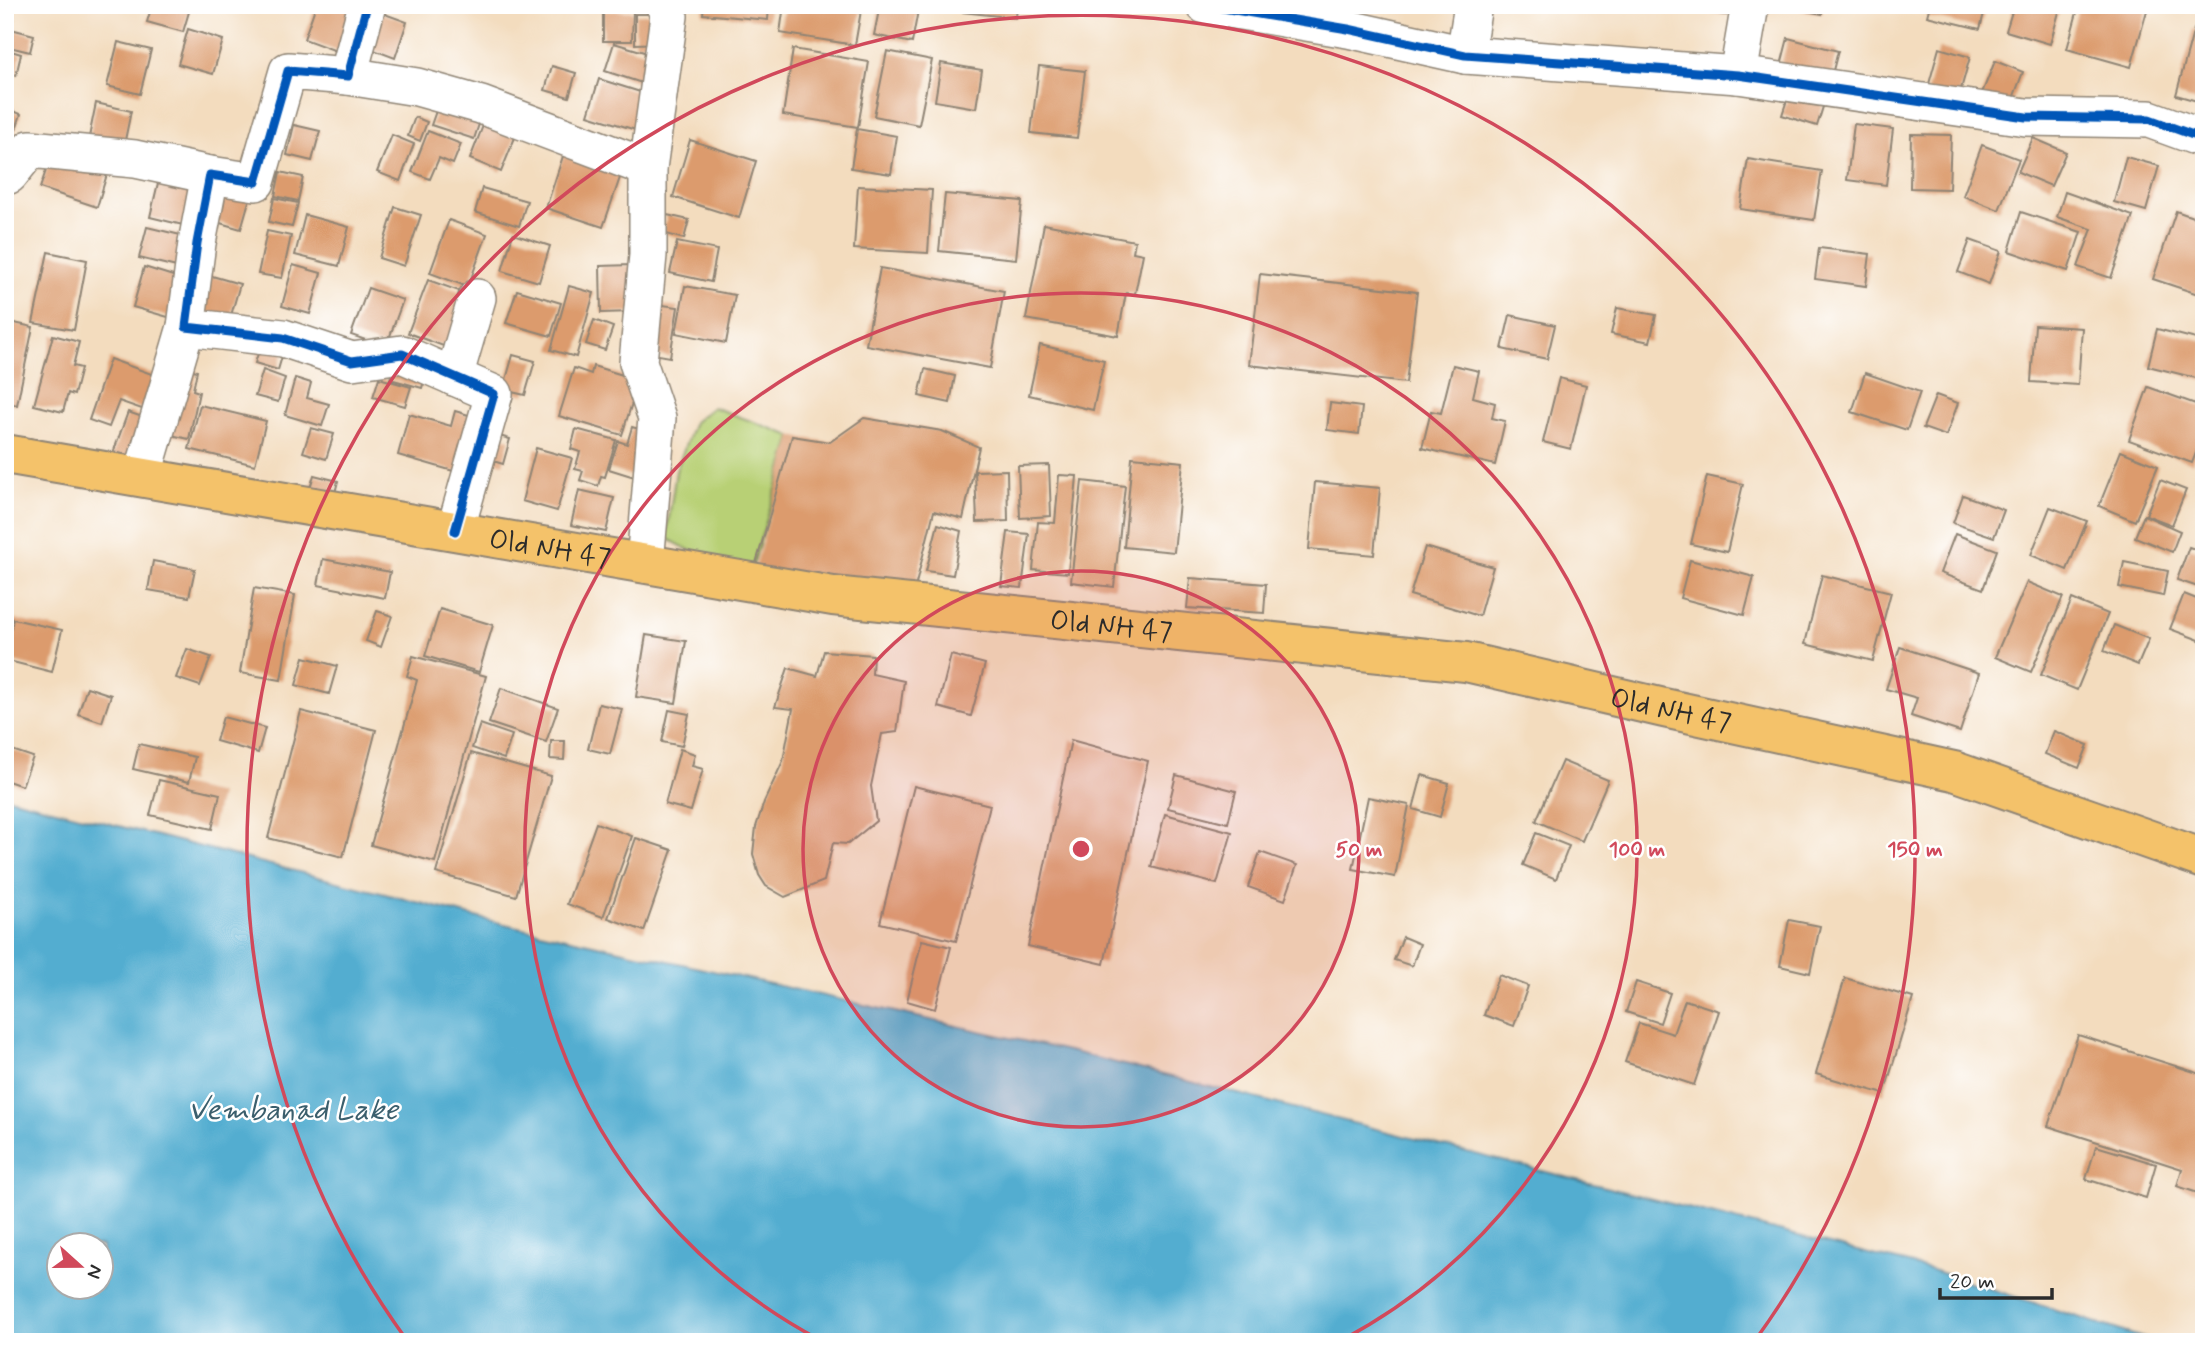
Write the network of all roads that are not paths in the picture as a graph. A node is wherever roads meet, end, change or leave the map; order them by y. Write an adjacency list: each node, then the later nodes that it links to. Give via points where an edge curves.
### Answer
1 (367, 5): 8 (street)
2 (665, 5): 10 (street, via 669,16)
3 (1205, 5): 6 (street)
4 (1473, 5): 6 (street)
5 (1750, 5): 7 (street)
6 (1465, 55): 7 (street)
7 (1738, 75): 9 (street, via 2026,117 2150,119)
8 (348, 76): 10 (street, via 417,87 481,105); 12 (street, via 288,71 256,181)
9 (2204, 139)
10 (648, 168): 19 (street, via 648,255 638,362 657,418)
11 (5, 174): 12 (street, via 9,175 30,149 135,159)
12 (210, 175): 14 (street)
13 (477, 298): 15 (street)
14 (186, 327): 15 (street, via 283,338 352,362 402,354); 17 (street)
15 (454, 377): 18 (street, via 494,394)
16 (5, 454): 17 (main road, Old NH 47)
17 (142, 477): 18 (main road, Old NH 47)
18 (455, 531): 19 (main road, Old NH 47)
19 (645, 564): 20 (main road, Old NH 47, via 833,596 1466,662 1954,771)
20 (2204, 859)

